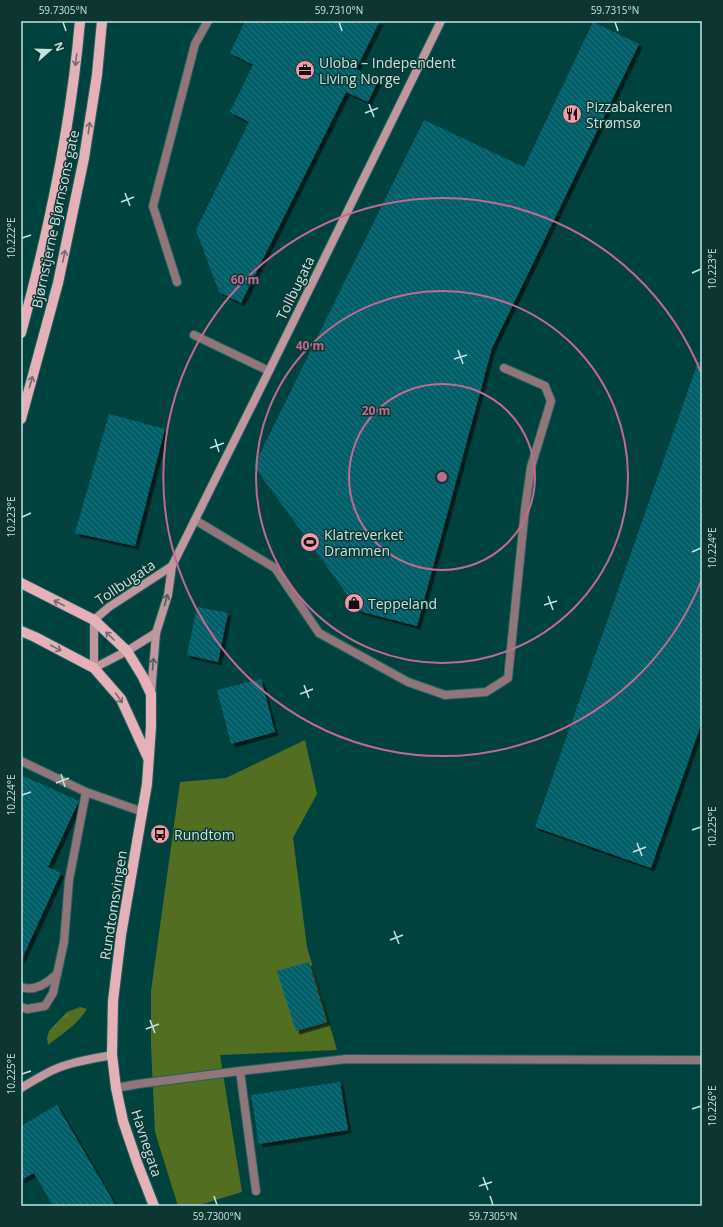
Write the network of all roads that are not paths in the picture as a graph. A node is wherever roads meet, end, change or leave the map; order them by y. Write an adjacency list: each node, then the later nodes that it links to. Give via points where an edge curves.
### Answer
1 (80, 21): 6 (main road, Bjørnstjerne Bjørnsons gate, one-way to 6, via 62,154 35,281)
2 (102, 21): 10 (main road, Bjørnstjerne Bjørnsons gate, one-way to 2, via 58,283 84,158 97,75)
3 (208, 21): 5 (lane, via 195,44 153,206)
4 (441, 21): 9 (main road, Tollbugata)
5 (177, 282)
6 (21, 333)
7 (194, 335): 9 (lane)
8 (504, 368): 11 (lane, via 545,386 551,401 531,467 508,678 486,692 445,695 408,682 319,633 275,568)
9 (269, 371): 11 (main road, Tollbugata)
10 (21, 419)
11 (196, 520): 12 (main road, Tollbugata)
12 (172, 566): 14 (main road, Tollbugata, via 109,607); 16 (main road, Tollbugata, one-way to 12, via 168,595)
13 (21, 583): 14 (main road, Rundtomsvingen, one-way to 13)
14 (94, 620): 17 (main road, Rundtomsvingen, one-way to 14); 18 (main road, Tollbugata)
15 (21, 631): 18 (main road, Rundtomsvingen, one-way to 18)
16 (156, 633): 17 (main road); 19 (main road, Tollbugata, one-way to 16)
17 (127, 652): 18 (main road); 19 (main road, Rundtomsvingen)
18 (94, 668): 20 (main road, Rundtomsvingen, one-way to 20, via 121,699)
19 (151, 694): 20 (main road, Rundtomsvingen)
20 (149, 759): 23 (main road, Rundtomsvingen)
21 (21, 761): 22 (lane)
22 (86, 792): 23 (lane); 24 (lane, via 69,880 64,942)
23 (143, 812): 27 (main road, Rundtomsvingen, via 121,935 113,1001)
24 (57, 974): 25 (lane, via 45,984 34,988); 26 (lane, via 53,992 44,1006 27,1009)
25 (21, 987)
26 (21, 1007)
27 (112, 1055): 30 (main road, via 63,1067); 31 (main road, Rundtomsvingen)
28 (702, 1060): 29 (lane, via 346,1059)
29 (240, 1071): 31 (lane); 32 (lane)
30 (21, 1088)
31 (116, 1088): 33 (main road, Havnegata, via 138,1165)
32 (256, 1191)
33 (154, 1206)

